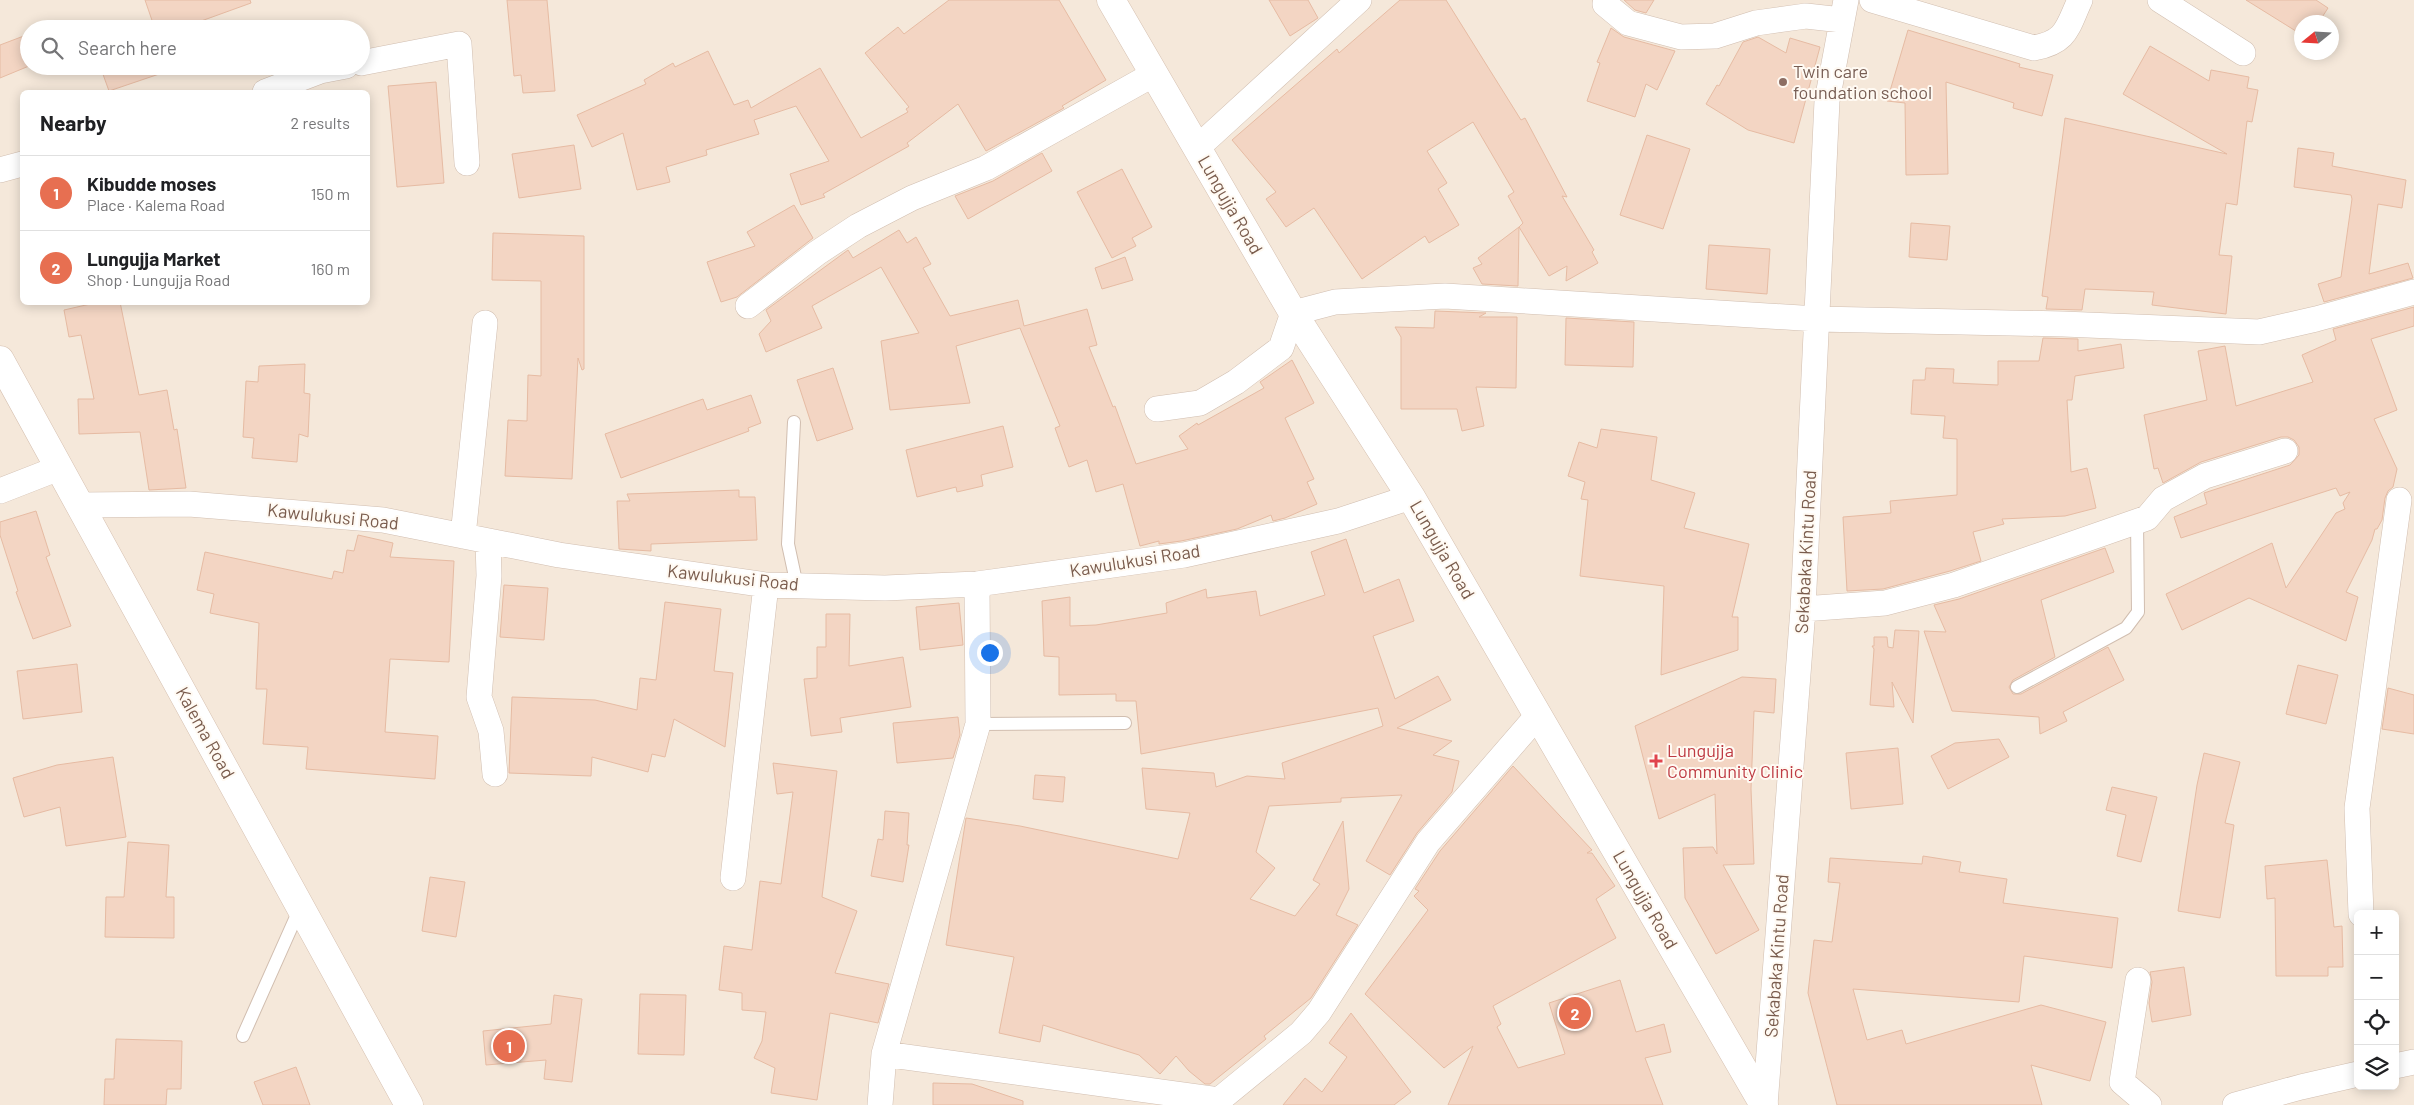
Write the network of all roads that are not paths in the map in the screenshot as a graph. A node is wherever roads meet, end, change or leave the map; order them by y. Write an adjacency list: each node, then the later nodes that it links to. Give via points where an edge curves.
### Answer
1 (1111, 0): 10 (street, Lungujja Road)
2 (1359, 0): 13 (street)
3 (1872, 0): 4 (street, via 2034,48 2051,45 2064,34)
4 (2080, 0)
5 (2160, 0): 8 (street)
6 (1605, 4): 7 (street, via 1628,23 1681,37 1715,36 1756,23)
7 (1844, 10): 20 (street, Sekabaka Kintu Road, via 1827,101)
8 (2243, 53)
9 (370, 61): 14 (street, via 458,44)
10 (1154, 74): 13 (street, Lungujja Road); 18 (street, via 986,168 912,198 858,226)
11 (310, 75): 12 (street)
12 (270, 90)
13 (1197, 148): 19 (street, Lungujja Road)
14 (467, 163)
15 (20, 165): 16 (street)
16 (0, 170)
17 (2414, 292): 20 (street, via 2316,320 2259,332)
18 (748, 306)
19 (1293, 313): 20 (street, via 1335,302 1445,296); 23 (street, via 1281,348 1236,382 1200,403); 28 (street, Lungujja Road)
20 (1817, 319): 37 (street, Sekabaka Kintu Road)
21 (485, 323): 32 (street)
22 (0, 360): 26 (street, Kalema Road)
23 (1157, 409)
24 (794, 422): 36 (lane, via 788,544)
25 (2285, 451): 31 (street, via 2206,476 2163,499 2148,518)
26 (59, 468): 27 (street); 30 (street, Kalema Road)
27 (0, 490)
28 (1411, 497): 34 (street, Kawulukusi Road, via 1338,521 1184,555); 39 (street, Lungujja Road)
29 (2399, 500): 45 (street, via 2357,808)
30 (80, 505): 32 (street, Kawulukusi Road, via 190,504 283,511 383,520); 44 (street, Kalema Road)
31 (2137, 521): 37 (street, via 1954,585 1885,603); 38 (lane, via 2138,612 2126,628)
32 (463, 536): 33 (street, Kawulukusi Road)
33 (488, 541): 35 (street, Kawulukusi Road, via 559,555); 42 (street, via 489,576 479,697 491,731)
34 (977, 584): 36 (street, Kawulukusi Road, via 885,588); 41 (street)
35 (766, 585): 36 (street, Kawulukusi Road); 43 (street)
36 (796, 586)
37 (1803, 609): 55 (street, Sekabaka Kintu Road)
38 (2018, 687)
39 (1538, 716): 52 (street, via 1428,842 1319,1012 1301,1033); 55 (street, Lungujja Road)
40 (1125, 723): 41 (lane)
41 (978, 724): 48 (street)
42 (495, 774)
43 (733, 878)
44 (300, 906): 47 (lane); 53 (street, Kalema Road)
45 (2361, 910)
46 (2138, 980): 56 (street, via 2122,1082)
47 (243, 1036)
48 (884, 1054): 52 (street); 54 (street)
49 (2414, 1062): 50 (street)
50 (2399, 1065)
51 (2354, 1075): 57 (street)
52 (1217, 1102)
53 (409, 1105)
54 (880, 1105)
55 (1765, 1105)
56 (2149, 1105)
57 (2235, 1105)

